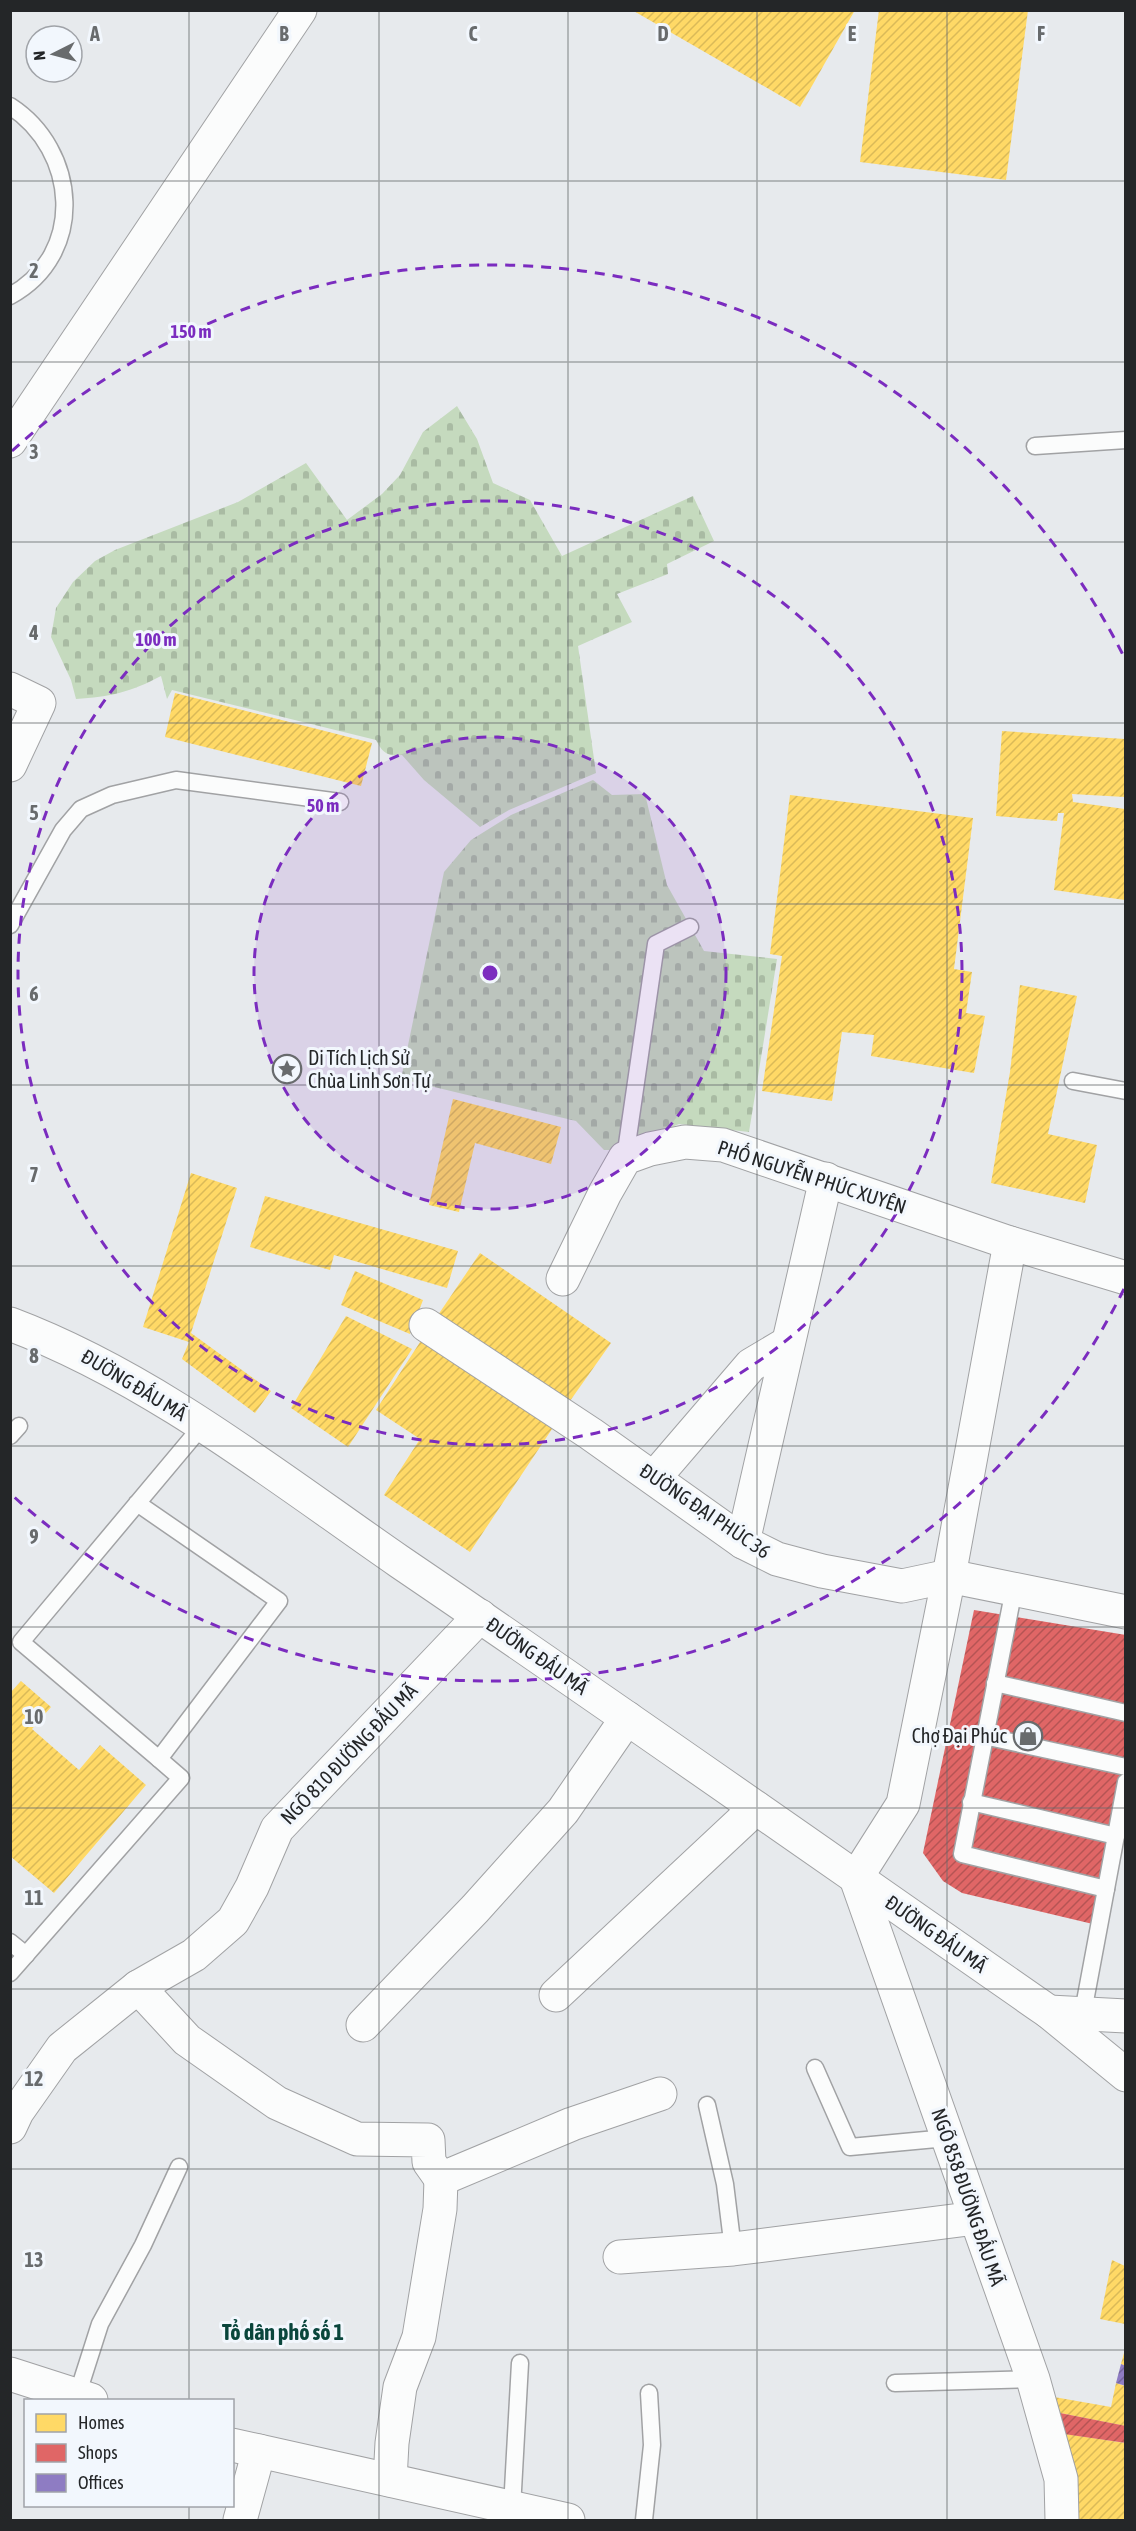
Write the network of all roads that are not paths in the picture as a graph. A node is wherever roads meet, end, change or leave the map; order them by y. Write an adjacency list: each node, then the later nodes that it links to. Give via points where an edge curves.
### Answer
1 (300, 10): 7 (street)
2 (10, 106): 3 (lane, via 32,122 50,145 64,187 64,216 56,245)
3 (31, 281): 4 (lane); 5 (lane)
4 (10, 296)
5 (10, 309)
6 (1125, 440): 8 (lane)
7 (10, 441)
8 (1035, 446)
9 (10, 689): 10 (street, via 39,703)
10 (10, 765)
11 (340, 802): 12 (lane, via 176,780 112,795 81,809 63,830)
12 (10, 924)
13 (690, 927): 16 (lane, via 656,944)
14 (1073, 1081): 15 (lane)
15 (1125, 1091)
16 (625, 1158): 17 (street, PHỐ NGUYỄN PHÚC XUYÊN, via 685,1142 723,1145); 20 (street)
17 (825, 1179): 18 (street, PHỐ NGUYỄN PHÚC XUYÊN); 23 (street)
18 (1010, 1243): 19 (street, PHỐ NGUYỄN PHÚC XUYÊN); 28 (street)
19 (1125, 1278)
20 (563, 1279)
21 (10, 1324): 24 (street, ĐƯỜNG ĐẤU MÃ, via 100,1363)
22 (426, 1325): 25 (street, ĐƯỜNG ĐẠI PHÚC 36)
23 (788, 1343): 25 (street, via 751,1365); 27 (street)
24 (202, 1426): 26 (lane); 31 (street, ĐƯỜNG ĐẤU MÃ)
25 (654, 1478): 27 (street, ĐƯỜNG ĐẠI PHÚC 36)
26 (137, 1503): 32 (lane); 37 (lane, via 279,1601)
27 (743, 1542): 28 (street, ĐƯỜNG ĐẠI PHÚC 36, via 777,1559 902,1586)
28 (949, 1576): 29 (street, ĐƯỜNG ĐẠI PHÚC 36); 43 (street, via 903,1804)
29 (1014, 1589): 30 (street, ĐƯỜNG ĐẠI PHÚC 36); 33 (lane)
30 (1125, 1612)
31 (480, 1616): 35 (street, ĐƯỜNG ĐẤU MÃ); 48 (street, NGÕ 810 ĐƯỜNG ĐẤU MÃ, via 277,1829 233,1921 194,1954)
32 (16, 1637): 37 (lane)
33 (994, 1683): 34 (lane); 36 (lane)
34 (1125, 1713)
35 (627, 1718): 41 (street, ĐƯỜNG ĐẤU MÃ); 53 (street, via 563,1811)
36 (984, 1736): 38 (lane); 40 (lane)
37 (159, 1759): 46 (lane, via 181,1778)
38 (1125, 1767)
39 (1125, 1782): 42 (lane)
40 (971, 1802): 42 (lane); 44 (lane, via 962,1854)
41 (756, 1808): 43 (street, ĐƯỜNG ĐẤU MÃ); 49 (street)
42 (1116, 1836): 44 (lane)
43 (856, 1878): 51 (street, ĐƯỜNG ĐẤU MÃ); 59 (street, NGÕ 858 ĐƯỜNG ĐẤU MÃ)
44 (1106, 1889): 50 (lane)
45 (10, 1942): 46 (lane)
46 (26, 1955): 47 (lane)
47 (10, 1974)
48 (138, 1987): 58 (street, NGÕ 810 ĐƯỜNG ĐẤU MÃ, via 62,2048); 61 (street, via 188,2040 277,2103 357,2139 428,2140 429,2162)
49 (556, 1995)
50 (1083, 2012): 51 (street); 52 (street)
51 (1049, 2013): 55 (street, ĐƯỜNG ĐẤU MÃ)
52 (1125, 2016)
53 (363, 2025)
54 (815, 2068): 59 (lane, via 849,2147)
55 (1125, 2075)
56 (660, 2094): 61 (street, via 572,2124)
57 (707, 2105): 63 (lane, via 714,2122)
58 (10, 2127)
59 (947, 2138): 62 (street, NGÕ 858 ĐƯỜNG ĐẤU MÃ)
60 (179, 2168): 70 (lane, via 100,2324)
61 (441, 2179): 72 (street, via 440,2209 419,2337 400,2387)
62 (976, 2218): 63 (street); 67 (street, NGÕ 858 ĐƯỜNG ĐẤU MÃ)
63 (733, 2249): 64 (street)
64 (620, 2257)
65 (520, 2363): 73 (lane)
66 (10, 2374): 70 (street)
67 (1033, 2379): 68 (lane); 77 (street, NGÕ 858 ĐƯỜNG ĐẤU MÃ, via 1061,2479)
68 (895, 2383)
69 (649, 2392): 76 (lane, via 652,2445)
70 (84, 2398)
71 (245, 2448): 72 (street); 74 (street)
72 (390, 2480): 73 (street)
73 (512, 2508): 75 (street)
74 (240, 2520)
75 (568, 2520)
76 (644, 2520)
77 (1062, 2520)

